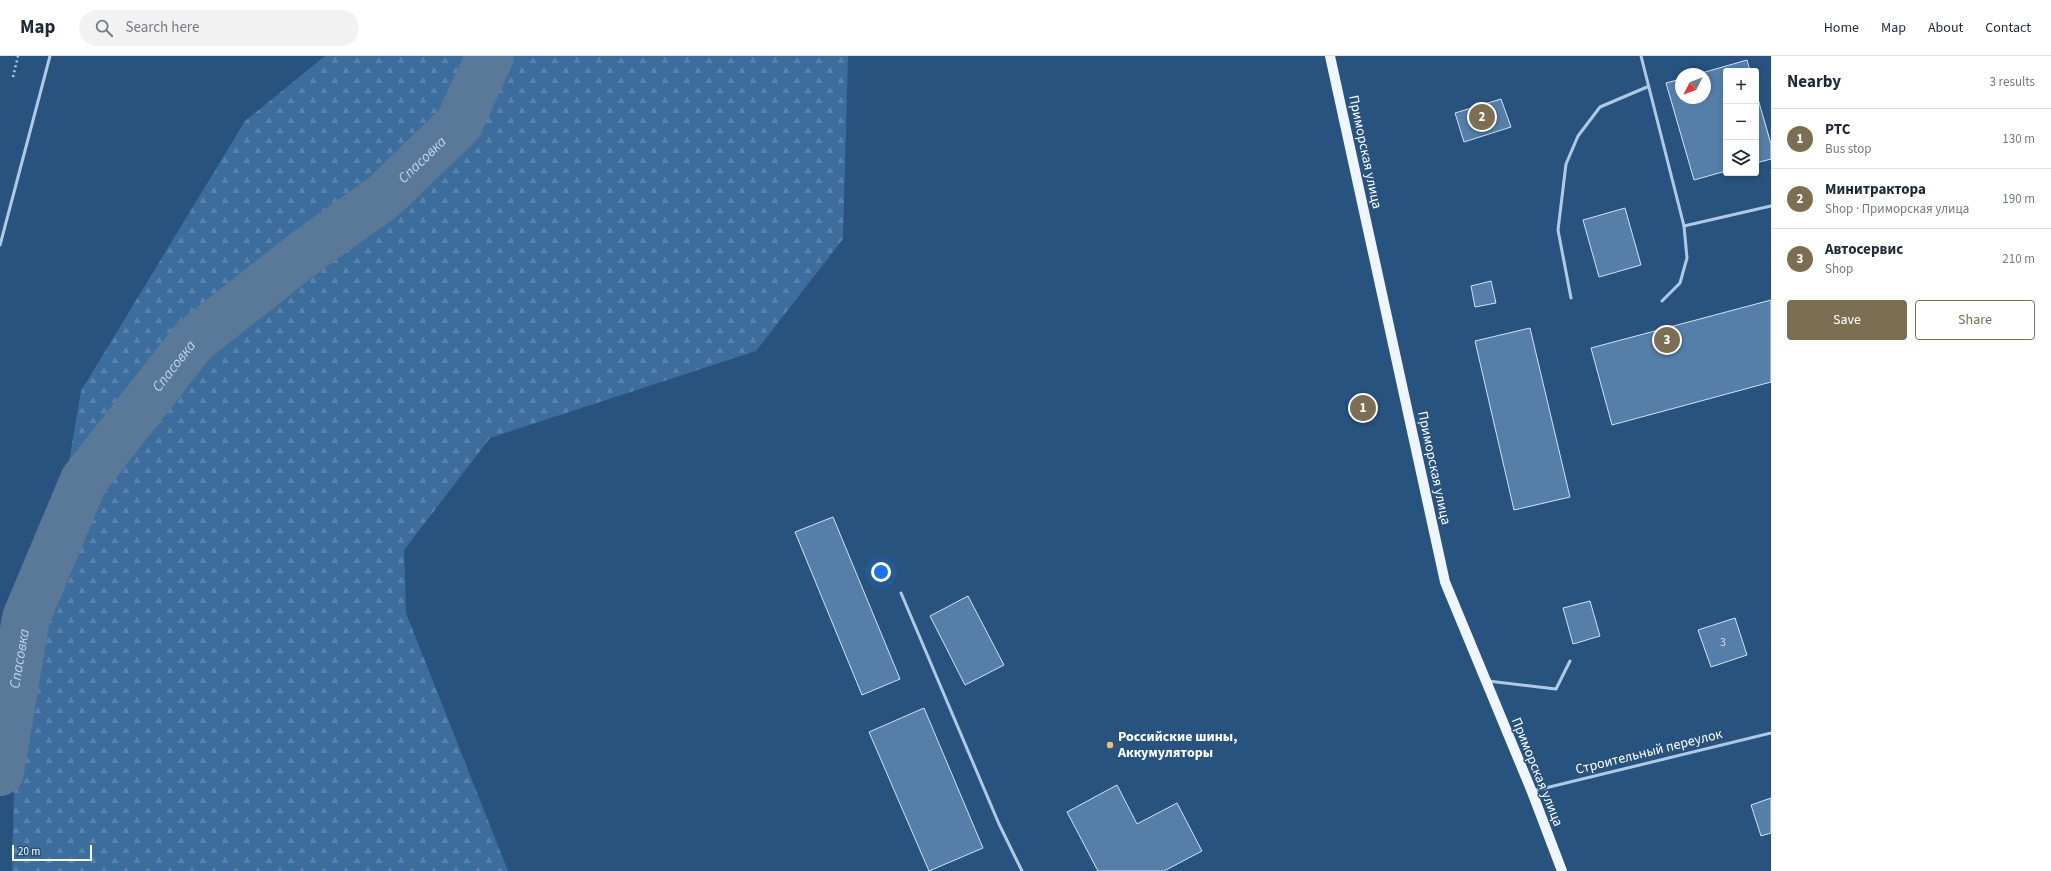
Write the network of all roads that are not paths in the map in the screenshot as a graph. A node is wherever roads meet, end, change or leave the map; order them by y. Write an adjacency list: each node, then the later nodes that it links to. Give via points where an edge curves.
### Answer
1 (50, 56): 7 (lane)
2 (1330, 56): 12 (main road, Приморская улица, via 1445,582)
3 (1641, 56): 4 (lane)
4 (1647, 87): 6 (lane); 8 (lane, via 1600,107 1578,136 1566,164 1558,230)
5 (1771, 206): 6 (lane)
6 (1684, 226): 9 (lane, via 1687,258 1680,283)
7 (0, 245)
8 (1571, 298)
9 (1662, 301)
10 (901, 593): 15 (lane, via 999,824)
11 (1570, 661): 12 (lane, via 1556,688)
12 (1484, 681): 14 (main road, Приморская улица)
13 (1771, 733): 14 (lane, Строительный переулок)
14 (1532, 792): 16 (main road, Приморская улица)
15 (1022, 871)
16 (1562, 871)

